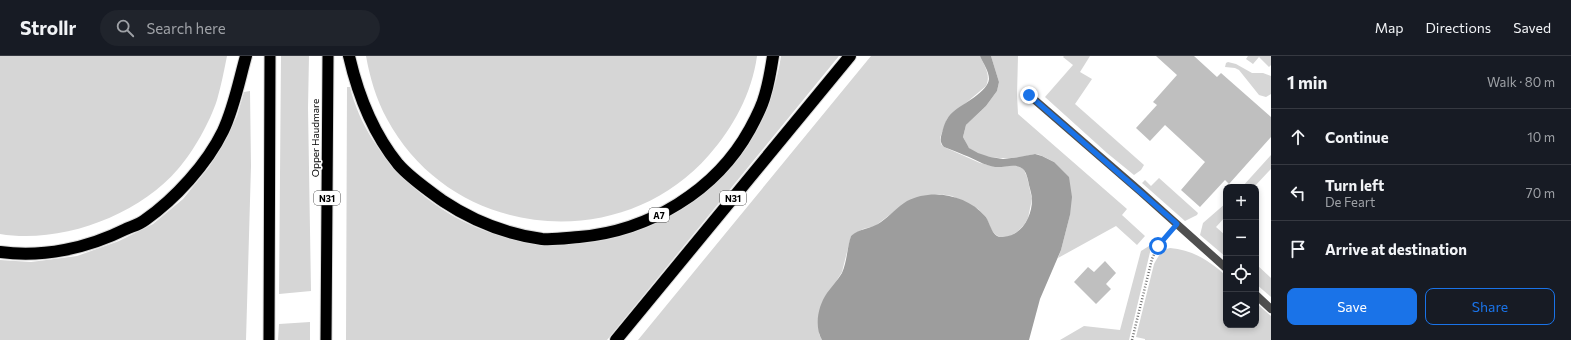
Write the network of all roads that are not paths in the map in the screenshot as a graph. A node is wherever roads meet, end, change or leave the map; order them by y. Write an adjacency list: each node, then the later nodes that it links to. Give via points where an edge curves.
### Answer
1 (246, 56): 8 (highway, via 225,124 192,176 171,199 144,220 110,237 82,246 52,252)
2 (270, 56): 12 (highway)
3 (328, 56): 13 (highway, Opper Haudmare / N31)
4 (349, 56): 5 (highway, A7, via 366,112 380,138 399,164 428,190 462,214 498,229 543,239 595,236 618,231 657,216 693,194 728,162 743,142 765,96)
5 (773, 56)
6 (850, 56): 14 (highway, N31)
7 (1029, 95): 9 (street)
8 (0, 252)
9 (1223, 265)
10 (1259, 298): 11 (street)
11 (1271, 308)
12 (269, 340)
13 (326, 340)
14 (616, 340)

